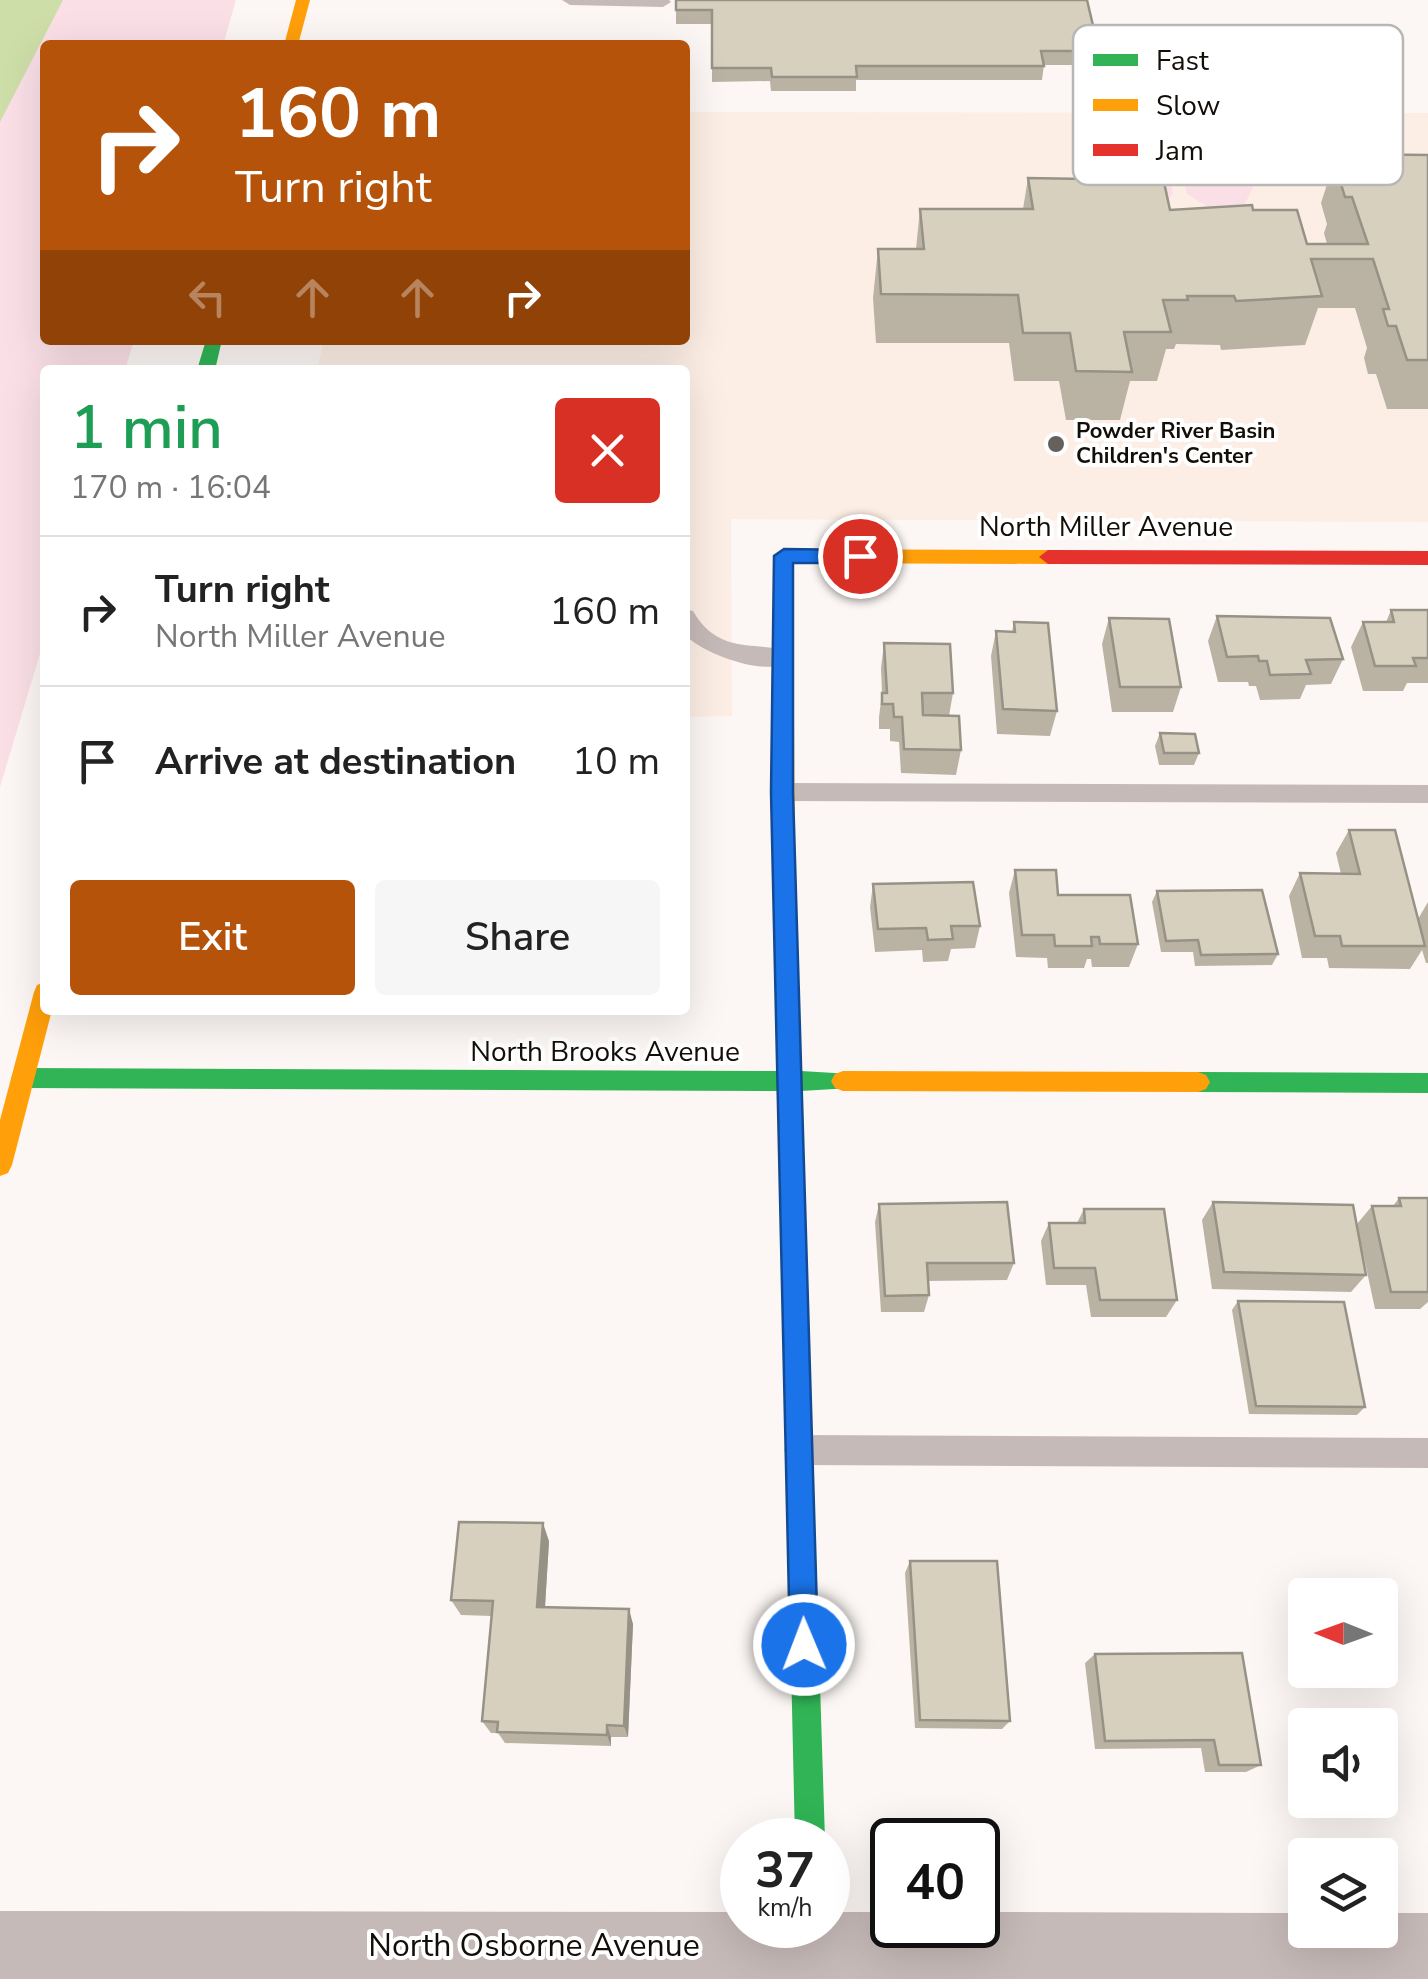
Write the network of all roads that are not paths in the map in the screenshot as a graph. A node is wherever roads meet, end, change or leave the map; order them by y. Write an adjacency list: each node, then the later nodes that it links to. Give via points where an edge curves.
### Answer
1 (302, 0): 4 (street)
2 (570, 0): 3 (lane)
3 (663, 2)
4 (292, 40)
5 (1428, 558): 7 (street, North Miller Avenue, via 784,556)
6 (690, 629): 7 (lane, via 728,655)
7 (782, 658): 8 (street)
8 (782, 792): 9 (lane); 12 (street)
9 (1428, 794)
10 (40, 1011): 11 (street)
11 (22, 1078): 12 (street, North Brooks Avenue); 14 (street)
12 (789, 1082): 13 (street, North Brooks Avenue); 15 (street)
13 (1428, 1083)
14 (0, 1165)
15 (799, 1450): 16 (lane); 17 (street)
16 (1428, 1452)
17 (809, 1818)
18 (0, 1945): 20 (street, North Osborne Avenue)
19 (1428, 1947): 20 (street, North Osborne Avenue)
20 (813, 1950)

